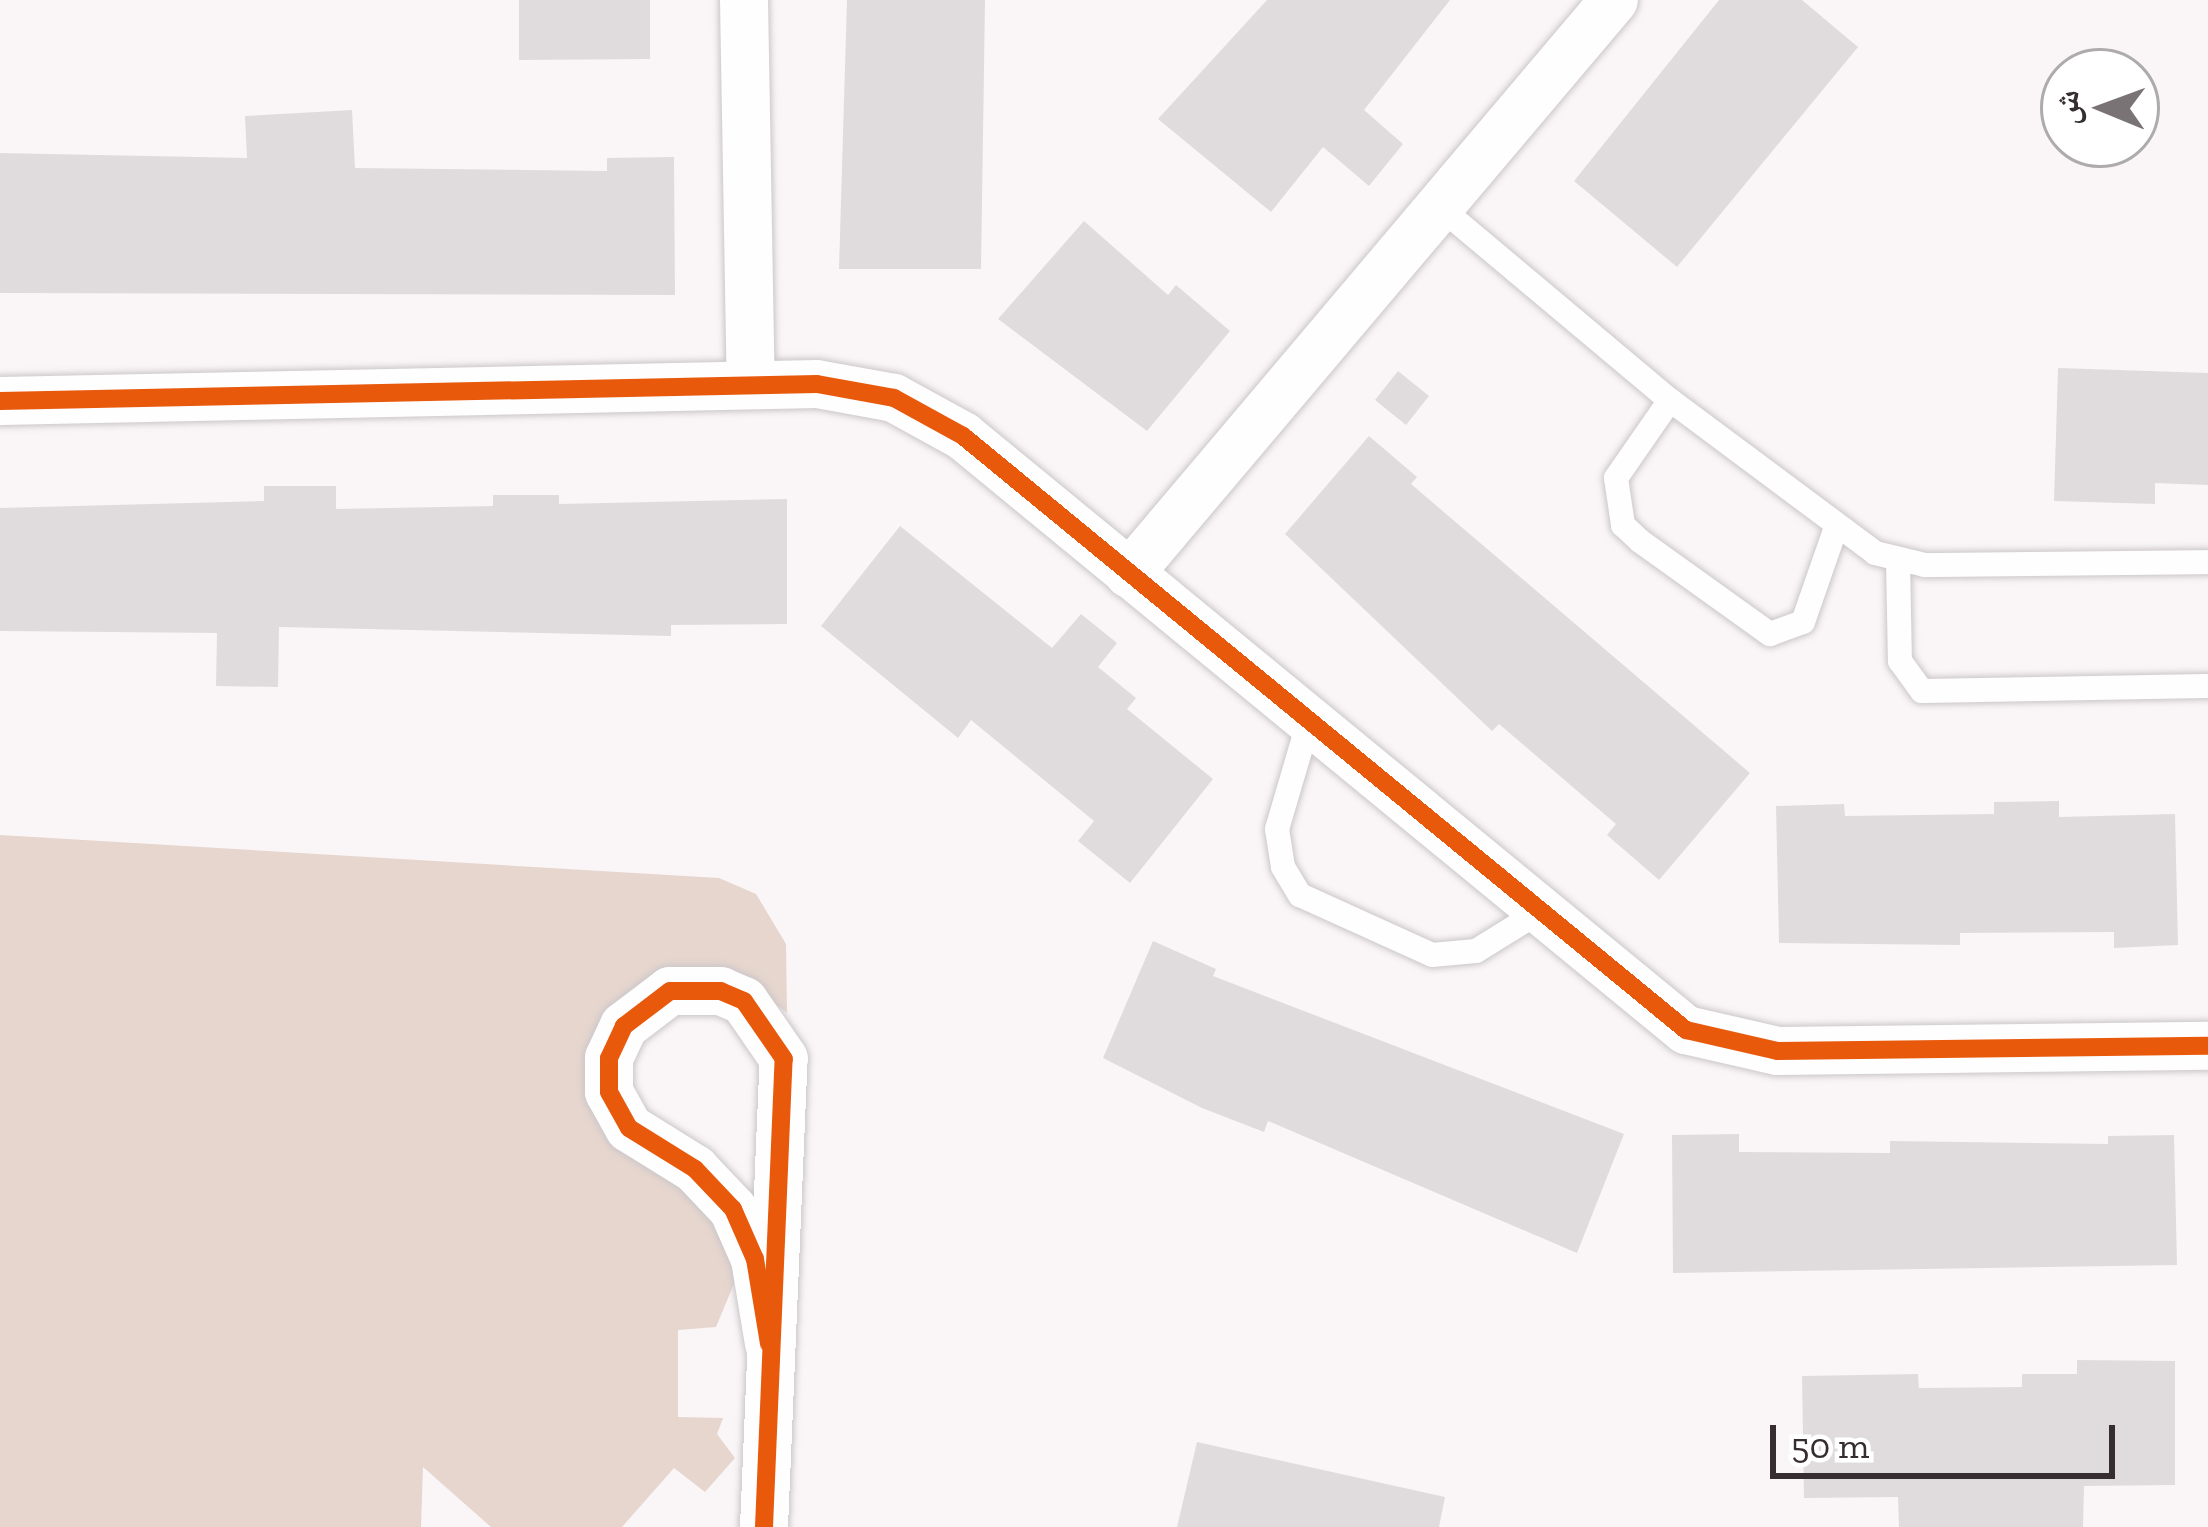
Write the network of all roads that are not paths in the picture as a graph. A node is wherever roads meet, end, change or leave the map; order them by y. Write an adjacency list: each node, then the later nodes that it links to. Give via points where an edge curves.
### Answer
1 (744, 0): 4 (street)
2 (1614, 0): 3 (street)
3 (1442, 209): 6 (lane); 10 (street)
4 (751, 385): 5 (street); 10 (street, via 856,388 930,414)
5 (0, 400)
6 (1670, 400): 7 (lane); 7 (lane, via 1616,478 1623,525 1640,541 1754,626 1788,633 1811,606)
7 (1834, 530): 8 (lane)
8 (1898, 560): 9 (lane); 11 (lane, via 1900,661 1922,691)
9 (2208, 562)
10 (1130, 574): 12 (street)
11 (2208, 686)
12 (1310, 718): 13 (street); 13 (lane, via 1277,829 1283,867 1300,896 1432,955 1476,951)
13 (1539, 912): 14 (street, via 1672,1021 1746,1049)
14 (2208, 1046)
15 (769, 1344): 15 (street, via 786,1194 784,1059 744,1001 721,991 670,991 624,1026 609,1058 610,1092 628,1128 695,1169 733,1209 755,1259); 16 (street)
16 (764, 1527)

